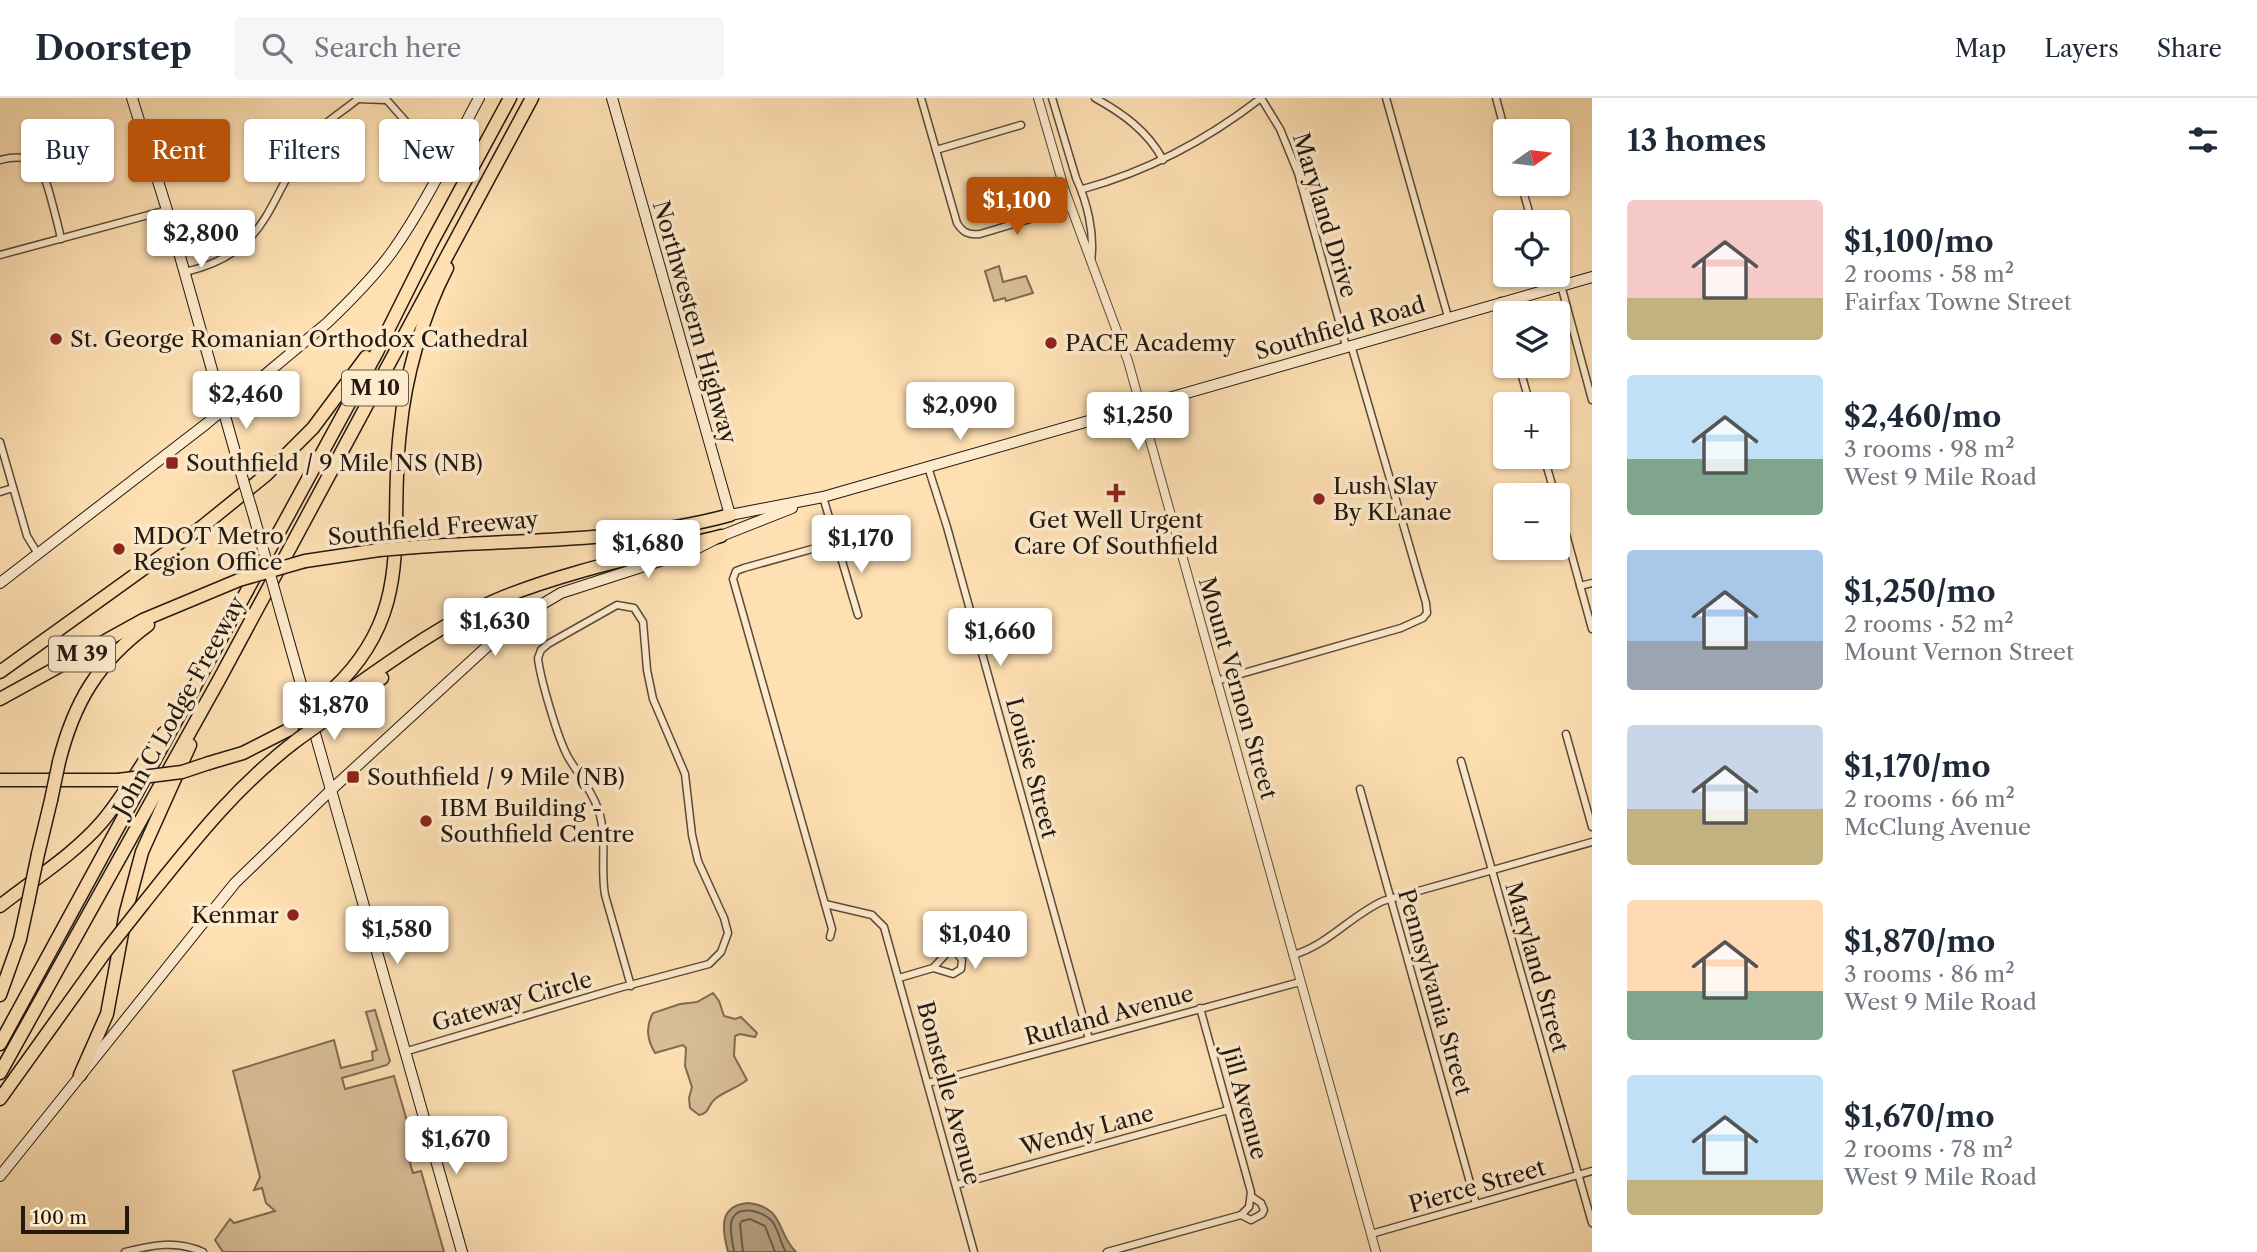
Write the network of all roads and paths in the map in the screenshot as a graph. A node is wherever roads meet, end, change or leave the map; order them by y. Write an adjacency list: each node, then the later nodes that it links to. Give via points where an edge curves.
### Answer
1 (132, 98): 25 (main road)
2 (478, 98): 16 (main road)
3 (510, 98): 27 (highway, John C Lodge Freeway / M 10)
4 (534, 98): 59 (highway, John C Lodge Freeway / M 10); 63 (highway, via 445,273 418,344 399,433 393,586 365,652)
5 (612, 98): 47 (main road, Northwestern Highway)
6 (921, 98): 19 (street)
7 (1038, 98): 24 (street, Mount Vernon Street)
8 (1052, 98): 23 (street)
9 (1095, 98): 21 (street, via 1141,130)
10 (1261, 98): 21 (street, via 1219,129); 38 (street, Maryland Drive, via 1298,173)
11 (1386, 98): 37 (street)
12 (1496, 98): 17 (street)
13 (358, 99): 14 (street); 30 (street, via 307,143 264,222 245,245 221,261)
14 (385, 99): 15 (street)
15 (403, 119)
16 (467, 119)
17 (1502, 119)
18 (1021, 125): 19 (street)
19 (936, 150): 24 (street, via 957,223 965,232 980,233)
20 (0, 160): 26 (street, via 19,157 38,165)
21 (1163, 160): 23 (street)
22 (433, 182): 41 (main road, via 391,252 364,286 327,323)
23 (1083, 189): 29 (street, via 1094,243)
24 (1070, 207): 29 (street, Mount Vernon Street)
25 (167, 210): 26 (street); 30 (main road)
26 (61, 239): 28 (street)
27 (431, 244): 58 (highway, via 371,351 339,395 266,475); 61 (highway, John C Lodge Freeway / M 10)
28 (0, 255)
29 (1091, 263): 40 (street, Mount Vernon Street, via 1124,347)
30 (186, 272): 41 (main road)
31 (1592, 276): 32 (main road, Southfield Road)
32 (1570, 282)
33 (1550, 287): 35 (main road, Southfield Road)
34 (1562, 287): 39 (street)
35 (1501, 301)
36 (1493, 303): 37 (main road, Southfield Road)
37 (1448, 317): 38 (main road, Southfield Road)
38 (1349, 345): 40 (main road, Southfield Road); 60 (street, Maryland Drive, via 1427,613 1401,628)
39 (1592, 400)
40 (1140, 406): 43 (main road, Southfield Road); 60 (street, Mount Vernon Street)
41 (224, 408): 51 (main road); 68 (main road, bridge)
42 (0, 442): 44 (street)
43 (928, 467): 46 (main road, Southfield Road); 86 (street, Louise Street)
44 (13, 488): 45 (street); 51 (street, via 27,536)
45 (0, 492)
46 (819, 498): 47 (main road, Southfield Road); 48 (main road, Southfield Road); 49 (street)
47 (730, 515): 55 (highway, Southfield Freeway, bridge, via 631,535 416,547 328,557 265,572)
48 (721, 536): 63 (highway, via 492,602); 68 (main road, Southfield Road, via 694,550 561,593 524,615)
49 (837, 542): 56 (street); 74 (street, via 736,571 733,585)
50 (1570, 549): 54 (street)
51 (38, 554): 52 (main road)
52 (0, 583)
53 (1592, 583): 54 (street)
54 (1580, 586): 57 (street)
55 (165, 611): 62 (highway, Southfield Freeway / M 39); 76 (highway, bridge, via 106,662 71,721)
56 (858, 615)
57 (1592, 629)
58 (0, 672)
59 (220, 678): 89 (highway, John C Lodge Freeway / M 10); 90 (highway, via 142,852 107,1014)
60 (1216, 681): 78 (street, Mount Vernon Street)
61 (195, 689): 75 (highway, via 100,824); 87 (highway, John C Lodge Freeway / M 10)
62 (0, 699)
63 (335, 700): 64 (highway, bridge); 64 (highway, bridge, via 316,705)
64 (293, 730): 67 (highway, bridge, via 243,753 182,772 118,780); 92 (highway, bridge, via 198,833)
65 (1566, 734): 70 (street)
66 (1461, 761): 72 (street, Maryland Street)
67 (0, 780)
68 (332, 789): 88 (main road); 90 (main road, Southfield Road, via 228,891)
69 (1360, 789): 73 (street, Pennsylvania Street)
70 (1592, 827)
71 (1592, 842): 72 (street)
72 (1492, 871): 73 (street); 96 (street, Maryland Street)
73 (1391, 899): 78 (street, via 1358,915 1314,948); 99 (street, Pennsylvania Street)
74 (825, 904): 77 (street); 81 (street, Bonstelle Avenue, via 867,913 881,922)
75 (0, 906)
76 (25, 916): 80 (highway); 84 (highway)
77 (830, 937)
78 (1293, 955): 82 (street, Mount Vernon Street)
79 (933, 968): 79 (street, via 953,974 961,969 962,960 957,953 948,952); 81 (street)
80 (0, 969)
81 (899, 978): 91 (street, Bonstelle Avenue)
82 (1300, 982): 85 (street, Rutland Avenue); 102 (street, Mount Vernon Street)
83 (631, 986): 83 (street, Gateway Circle, via 709,964 721,952 728,933 694,847 683,768 653,699 641,617 630,606 617,605 548,644 538,658 562,744 599,812 605,895); 88 (street, Gateway Circle)
84 (0, 995)
85 (1200, 1008): 86 (street, Rutland Avenue); 93 (street, Jill Avenue)
86 (1089, 1039): 91 (street, Rutland Avenue)
87 (0, 1044)
88 (404, 1052): 105 (main road)
89 (0, 1073)
90 (80, 1075): 95 (main road, Southfield Road)
91 (928, 1083): 97 (street, Bonstelle Avenue)
92 (0, 1099)
93 (1228, 1110): 97 (street, Wendy Lane); 98 (street, Jill Avenue)
94 (1592, 1171): 96 (street, Pierce Street)
95 (0, 1176)
96 (1577, 1176): 99 (street, Pierce Street); 101 (street, Maryland Street)
97 (956, 1185): 106 (street, Bonstelle Avenue)
98 (1252, 1197): 100 (street); 100 (street, Jill Avenue, via 1261,1203 1262,1214 1251,1220)
99 (1476, 1204): 102 (street, Pierce Street)
100 (1241, 1215): 107 (street)
101 (1592, 1223)
102 (1371, 1234): 108 (street, Mount Vernon Street)
103 (125, 1252): 104 (street, via 169,1244)
104 (203, 1252)
105 (461, 1252)
106 (974, 1252)
107 (1107, 1252)
108 (1376, 1252)

